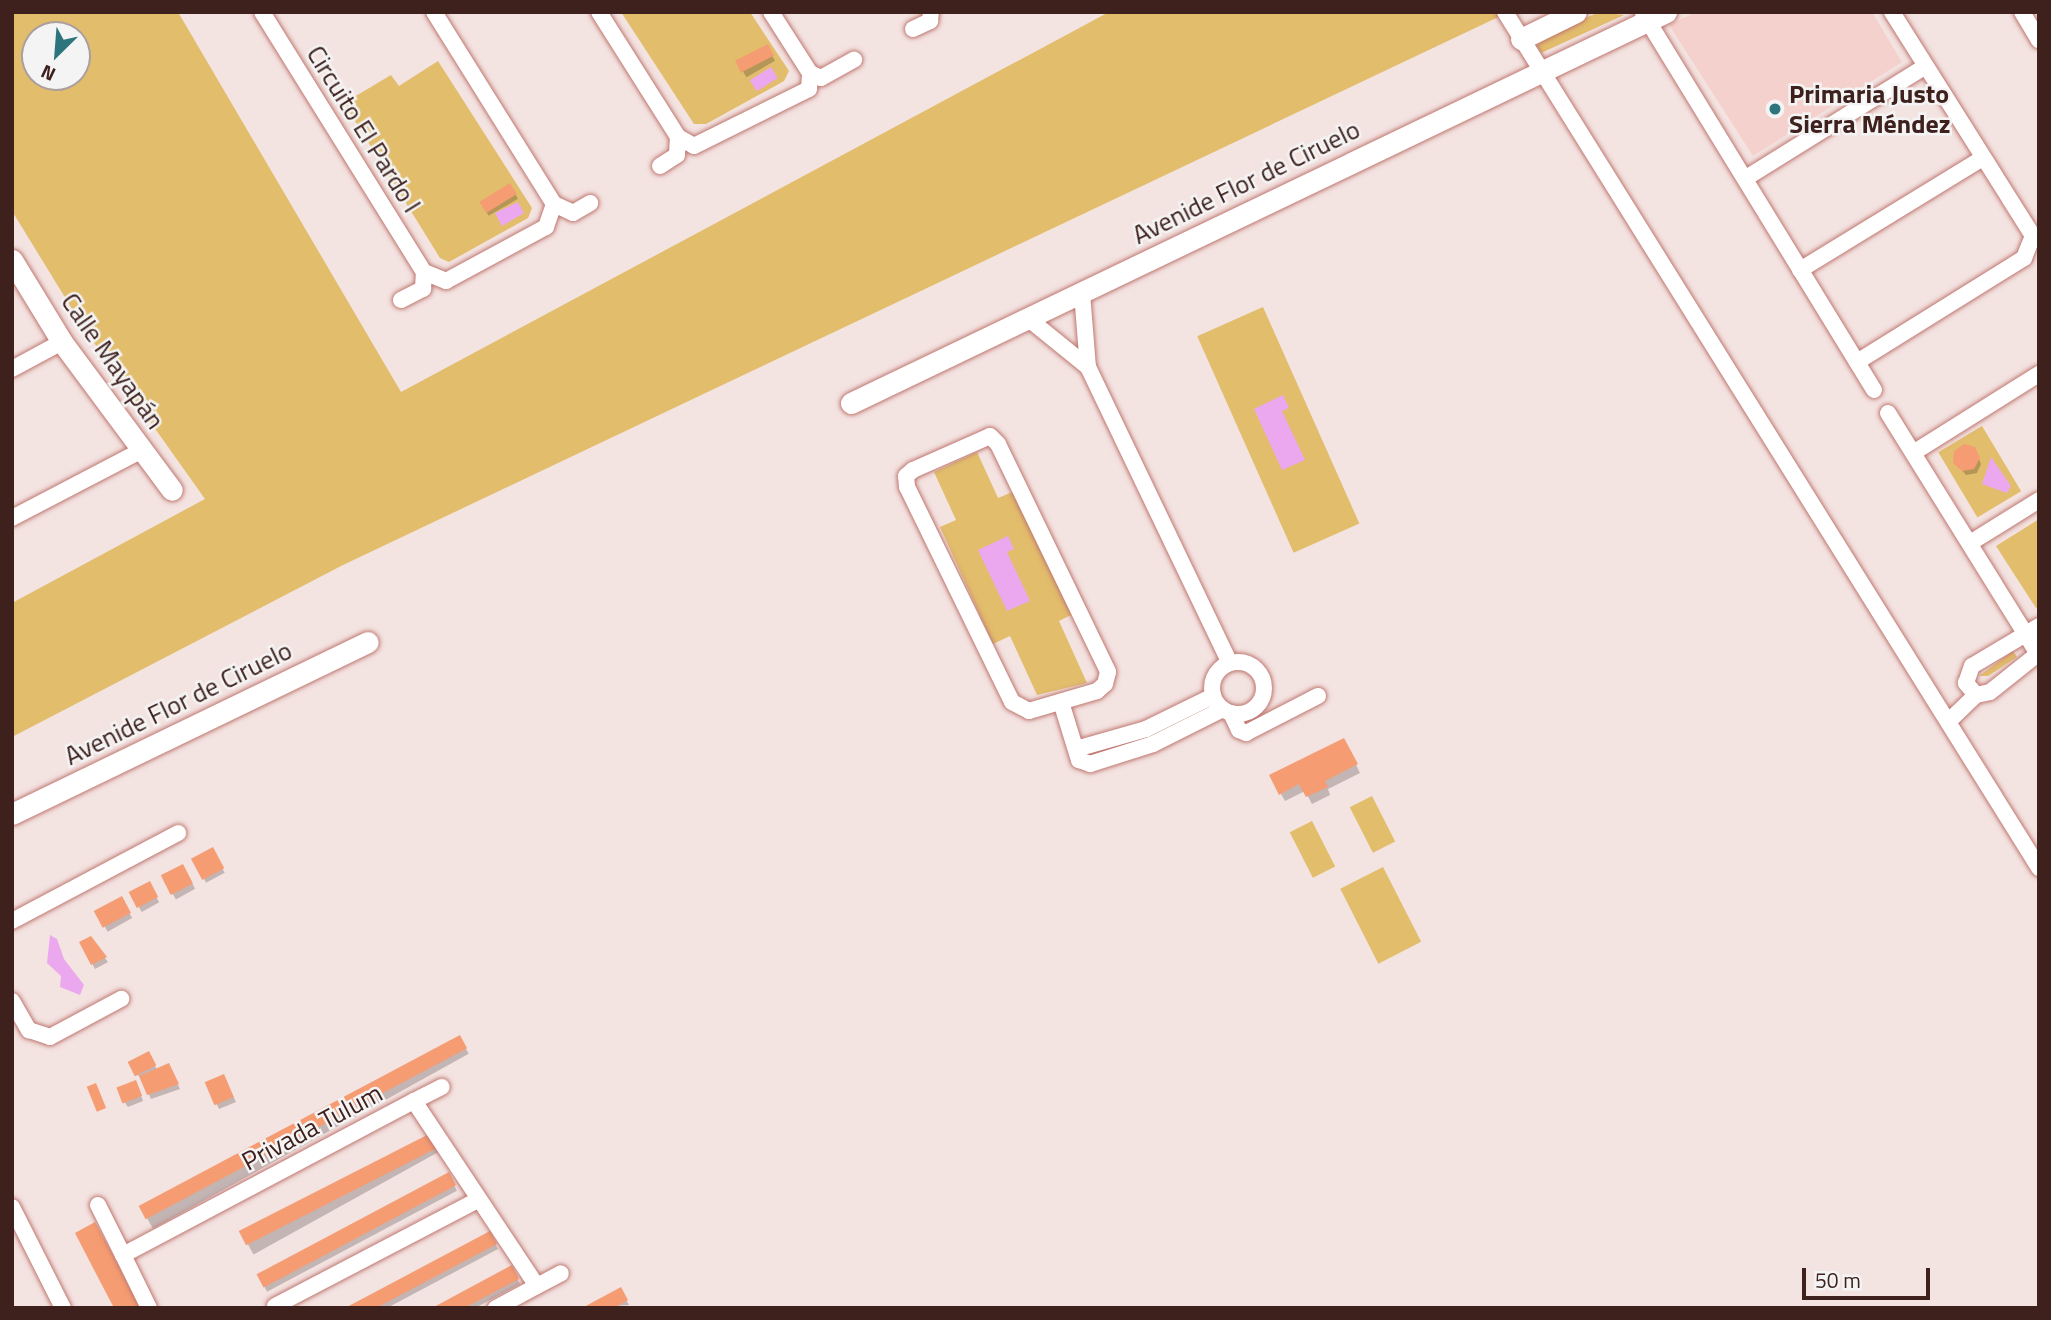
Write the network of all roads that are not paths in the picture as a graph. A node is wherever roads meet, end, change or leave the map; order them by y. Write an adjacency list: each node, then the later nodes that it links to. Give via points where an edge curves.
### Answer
1 (262, 12): 28 (street, Circuito El Pardo I)
2 (434, 12): 24 (street)
3 (599, 12): 19 (street)
4 (771, 12): 18 (street)
5 (931, 12): 12 (street, via 930,21)
6 (1504, 12): 13 (street)
7 (1576, 12): 13 (main road)
8 (1666, 12): 11 (main road, Avenide Flor de Ciruelo)
9 (1892, 12): 16 (street)
10 (2022, 12): 14 (street)
11 (1644, 17): 17 (main road, Avenide Flor de Ciruelo); 22 (street)
12 (913, 29)
13 (1521, 40): 17 (street)
14 (2039, 40)
15 (854, 60): 18 (street, via 821,78)
16 (1924, 66): 20 (street); 22 (street)
17 (1541, 71): 29 (main road, Avenide Flor de Ciruelo); 54 (street)
18 (810, 73): 19 (street, via 808,89 694,146)
19 (678, 137): 21 (street, via 677,155)
20 (1981, 159): 25 (street); 27 (street)
21 (660, 166)
22 (1746, 178): 27 (street)
23 (590, 203): 24 (street, via 573,213)
24 (554, 204): 28 (street, via 546,227 446,281)
25 (2036, 240): 33 (street, via 2024,258)
26 (12, 260): 32 (main road, Calle Mayapán)
27 (1800, 270): 33 (street)
28 (424, 272): 30 (street, via 423,289)
29 (1082, 293): 31 (main road, Avenide Flor de Ciruelo); 34 (street)
30 (401, 300)
31 (1030, 320): 34 (street); 38 (main road, Avenide Flor de Ciruelo)
32 (55, 346): 35 (street); 40 (main road, Calle Mayapán)
33 (1857, 362): 37 (street)
34 (1088, 367): 49 (street)
35 (12, 369)
36 (2039, 374): 41 (street)
37 (1874, 390)
38 (851, 403)
39 (1888, 413): 41 (street)
40 (140, 451): 42 (main road, Calle Mayapán); 44 (street)
41 (1913, 453): 45 (street)
42 (172, 490)
43 (2039, 499): 45 (street)
44 (12, 518)
45 (1970, 543): 46 (street, via 2016,618)
46 (2032, 630): 48 (street); 50 (street, via 1972,666 1966,683)
47 (368, 642): 55 (main road, Avenide Flor de Ciruelo)
48 (2038, 654): 50 (street, via 1990,692)
49 (1230, 663): 53 (street, via 1213,680); 53 (street, via 1254,667 1265,688 1254,709)
50 (1976, 695): 54 (street)
51 (1318, 696): 53 (street, via 1246,733)
52 (1061, 702): 52 (street, via 1097,691 1108,672 998,443 990,436 981,437 913,470 906,477 907,487 1012,702 1029,711); 53 (street, via 1079,760 1090,764 1153,744)
53 (1222, 706)
54 (1949, 721): 57 (street)
55 (12, 814)
56 (178, 833): 58 (street)
57 (2039, 868)
58 (12, 921)
59 (121, 999): 60 (street, via 50,1037 29,1030)
60 (13, 1005)
61 (442, 1087): 62 (street)
62 (414, 1101): 63 (street, Privada Tulum); 66 (street, Privada Tulum)
63 (478, 1200): 68 (street, Privada Tulum); 69 (street)
64 (98, 1205): 66 (street)
65 (12, 1207): 70 (street)
66 (122, 1255): 71 (street)
67 (561, 1273): 68 (street)
68 (537, 1286): 72 (street)
69 (275, 1306)
70 (62, 1308)
71 (149, 1308)
72 (496, 1308)

